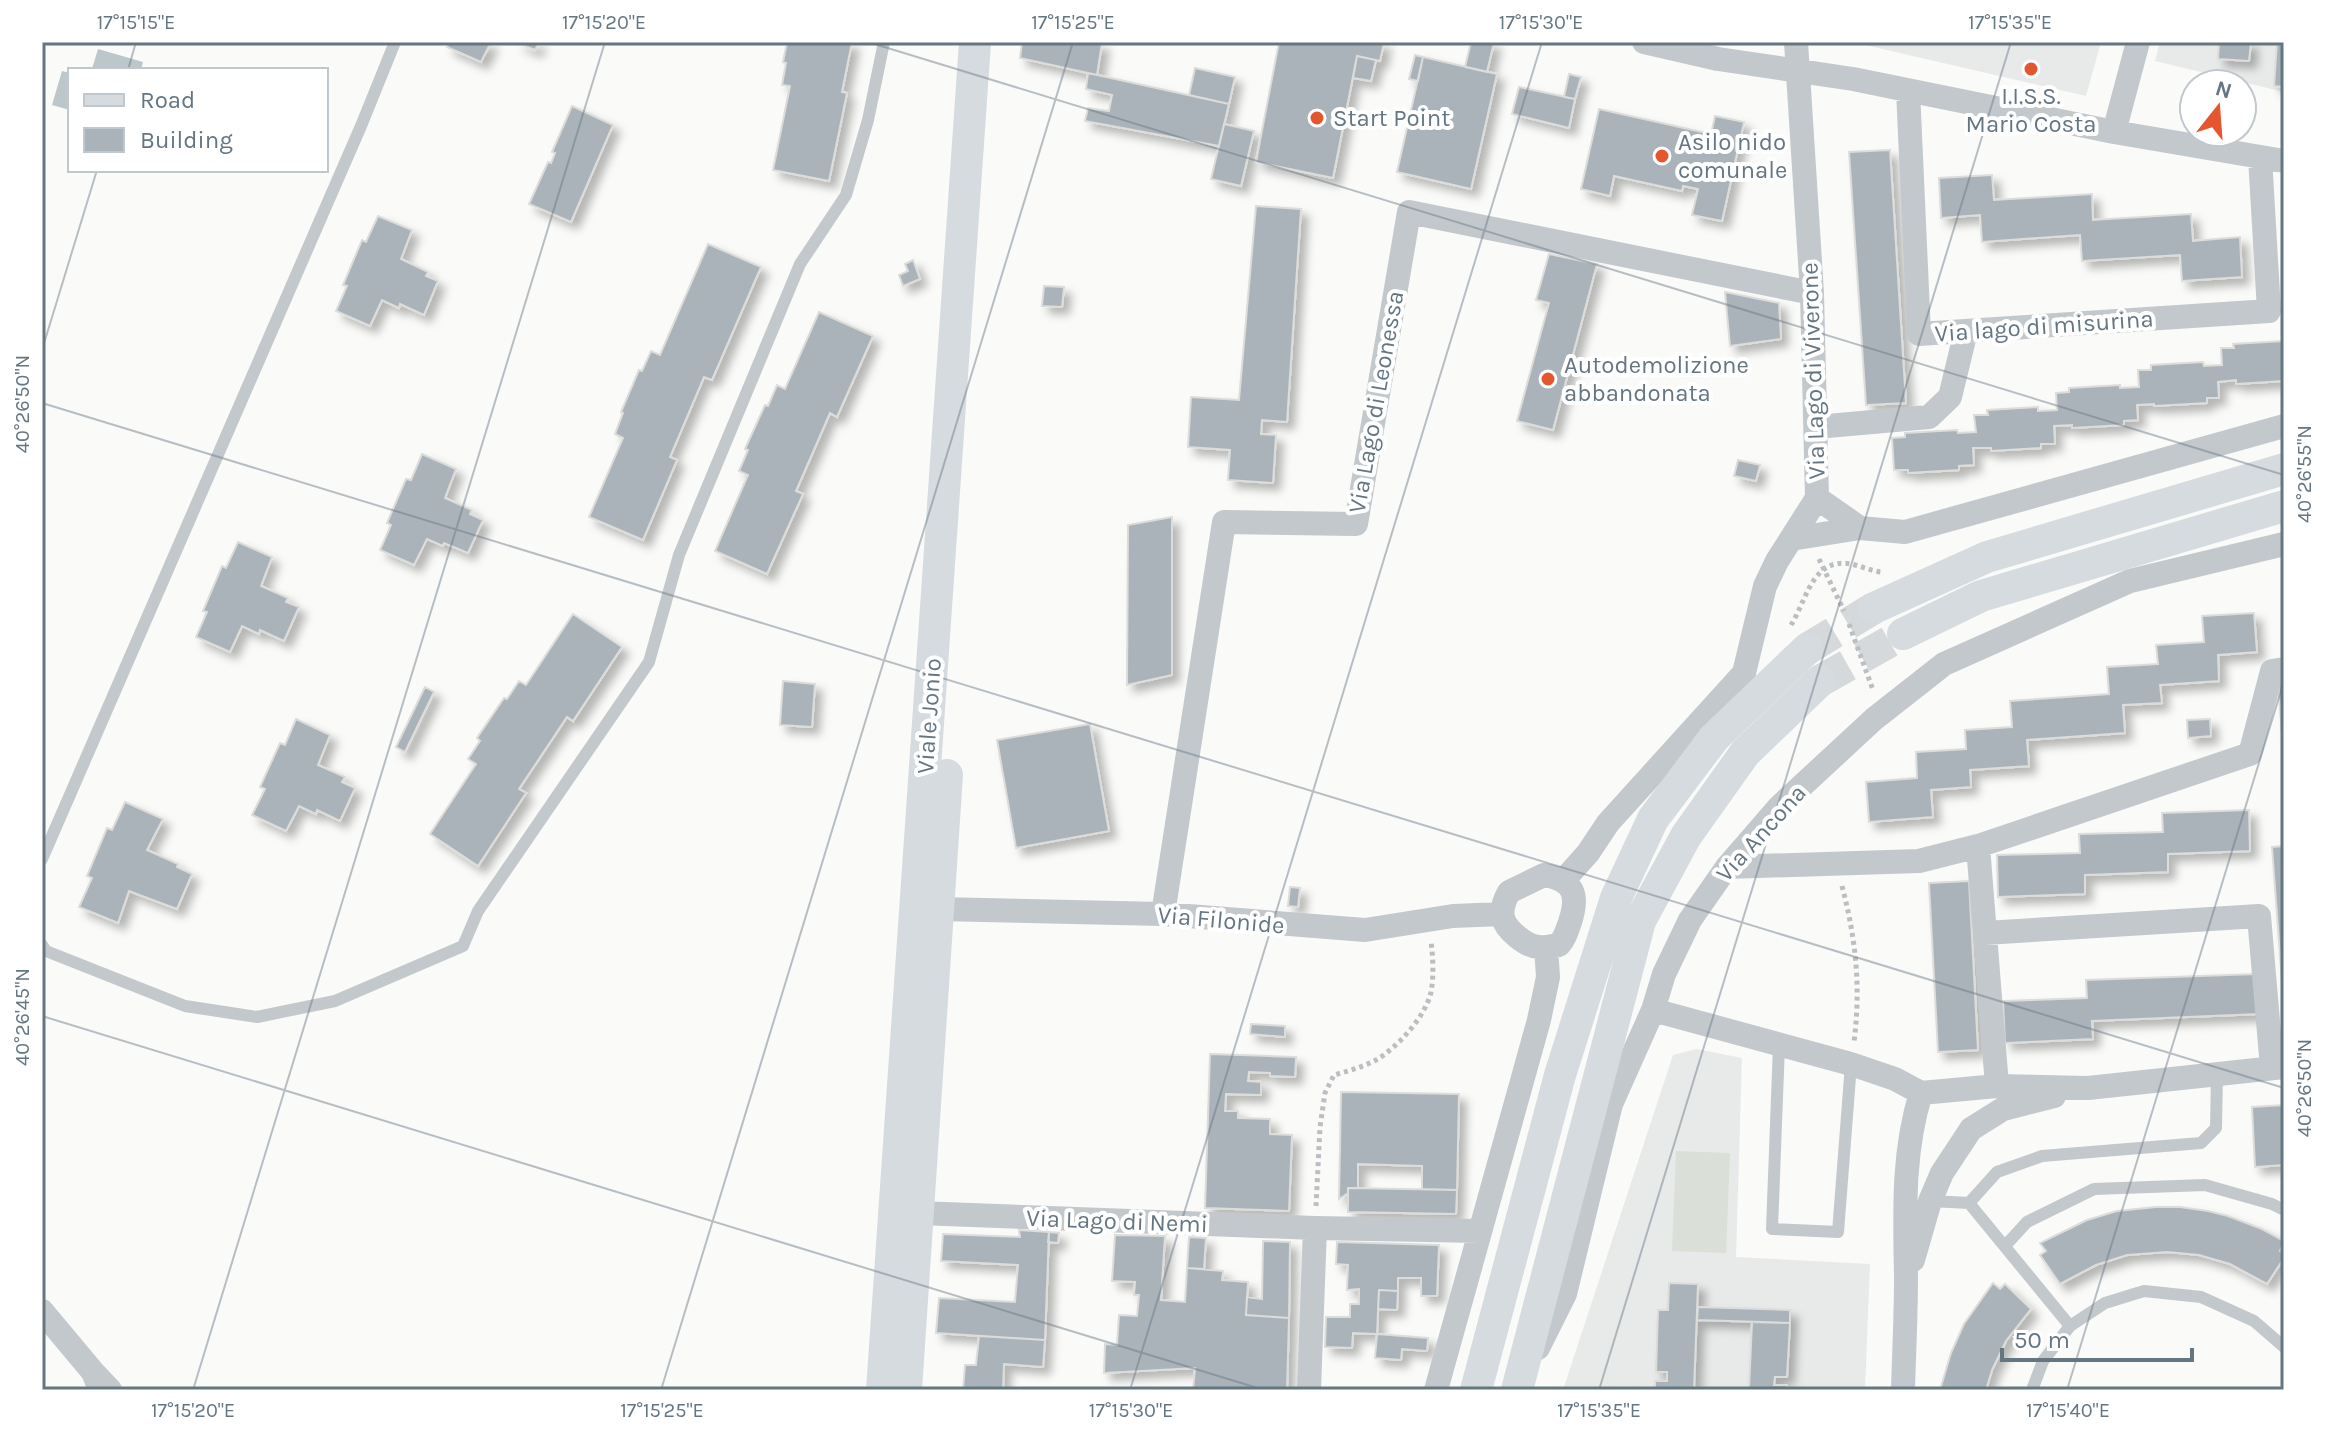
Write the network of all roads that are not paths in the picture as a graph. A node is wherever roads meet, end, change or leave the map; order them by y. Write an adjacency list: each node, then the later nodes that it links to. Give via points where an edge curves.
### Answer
1 (395, 42): 29 (lane)
2 (884, 42): 36 (lane, via 846,195 800,264 679,555 649,662 478,911 463,946 335,1001 257,1017 185,1006)
3 (975, 42): 62 (main road, Viale Jonio)
4 (996, 42): 32 (main road, Viale Jonio)
5 (1644, 42): 8 (street)
6 (1796, 42): 8 (street, Via Lago di Viverone)
7 (2138, 42): 10 (street)
8 (1798, 69): 9 (street); 12 (street, Via Lago di Viverone)
9 (1908, 90): 10 (street); 14 (street, Via lago di misurina, via 1919,334)
10 (2114, 132): 11 (street)
11 (2272, 159): 13 (street)
12 (1812, 293): 16 (street, Via Lago di Viverone); 33 (street, Via Lago di Leonessa, via 1409,212 1356,524 1224,522)
13 (2276, 315): 14 (street, Via lago di misurina)
14 (1966, 331): 16 (street, via 1950,397 1929,417)
15 (2284, 426): 20 (street, Via Lago di Viverone, via 1905,532)
16 (1816, 427): 18 (street, Via Lago di Viverone)
17 (2284, 469): 23 (main road, via 1987,557)
18 (1817, 498): 20 (street, Via Lago di Viverone); 21 (street)
19 (2284, 506): 24 (main road, via 1981,596)
20 (1860, 528): 21 (street)
21 (1791, 539): 31 (street, via 1765,586 1744,673 1608,823)
22 (2284, 544): 30 (street, Via Ancona, via 2130,581 1944,664 1874,719 1779,807)
23 (1874, 608)
24 (1903, 634)
25 (1798, 639): 44 (main road, via 1653,819 1616,898)
26 (2284, 669): 28 (street, via 2272,671 2250,754)
27 (1820, 681): 60 (main road, Via Ancona, via 1745,753 1686,836 1640,921)
28 (1978, 846): 30 (street, via 1919,861); 35 (street)
29 (42, 859)
30 (1727, 867): 38 (street, Via Ancona, via 1690,920)
31 (1563, 881): 34 (street, via 1544,875 1509,892); 37 (street, via 1575,895 1572,917 1564,940)
32 (938, 909): 33 (street, Via Filonide); 51 (main road, Viale Jonio)
33 (1163, 914): 34 (street, Via Filonide, via 1365,930)
34 (1502, 914): 37 (street, via 1518,937)
35 (1985, 933): 42 (street, via 2259,916); 45 (street)
36 (42, 945)
37 (1546, 947): 39 (street, via 1548,977)
38 (1653, 1010): 40 (street); 60 (street, Via Ancona, via 1611,1104 1565,1294)
39 (1539, 1020): 44 (street); 53 (street)
40 (1779, 1045): 41 (street); 41 (lane, via 1772,1229 1838,1232)
41 (1851, 1064): 47 (street)
42 (2278, 1068): 43 (street)
43 (2217, 1074): 46 (street); 49 (lane, via 2216,1128 2201,1143 2042,1156 1997,1172)
44 (1560, 1075): 66 (main road)
45 (1997, 1086): 46 (street); 47 (street)
46 (2088, 1088): 48 (street, via 2003,1109 1971,1129)
47 (1921, 1093): 55 (street, via 1912,1121 1904,1202)
48 (1930, 1201): 49 (lane); 55 (street)
49 (1969, 1203): 54 (lane)
50 (2284, 1210): 54 (lane, via 2205,1185 2094,1189 2027,1222)
51 (918, 1213): 52 (street, Via Lago di Nemi); 63 (main road, Viale Jonio)
52 (1315, 1228): 53 (street, Via Lago di Nemi); 64 (street)
53 (1480, 1231): 65 (street)
54 (2005, 1246): 57 (lane)
55 (1906, 1282): 67 (street)
56 (42, 1311): 59 (street)
57 (2070, 1326): 58 (lane, via 2105,1303 2144,1291 2201,1297 2254,1321); 68 (lane, via 2043,1361)
58 (2284, 1347)
59 (96, 1381): 61 (street)
60 (1518, 1388)
61 (110, 1390)
62 (882, 1390)
63 (906, 1390)
64 (1309, 1390)
65 (1436, 1390)
66 (1476, 1390)
67 (1903, 1390)
68 (2032, 1390)

